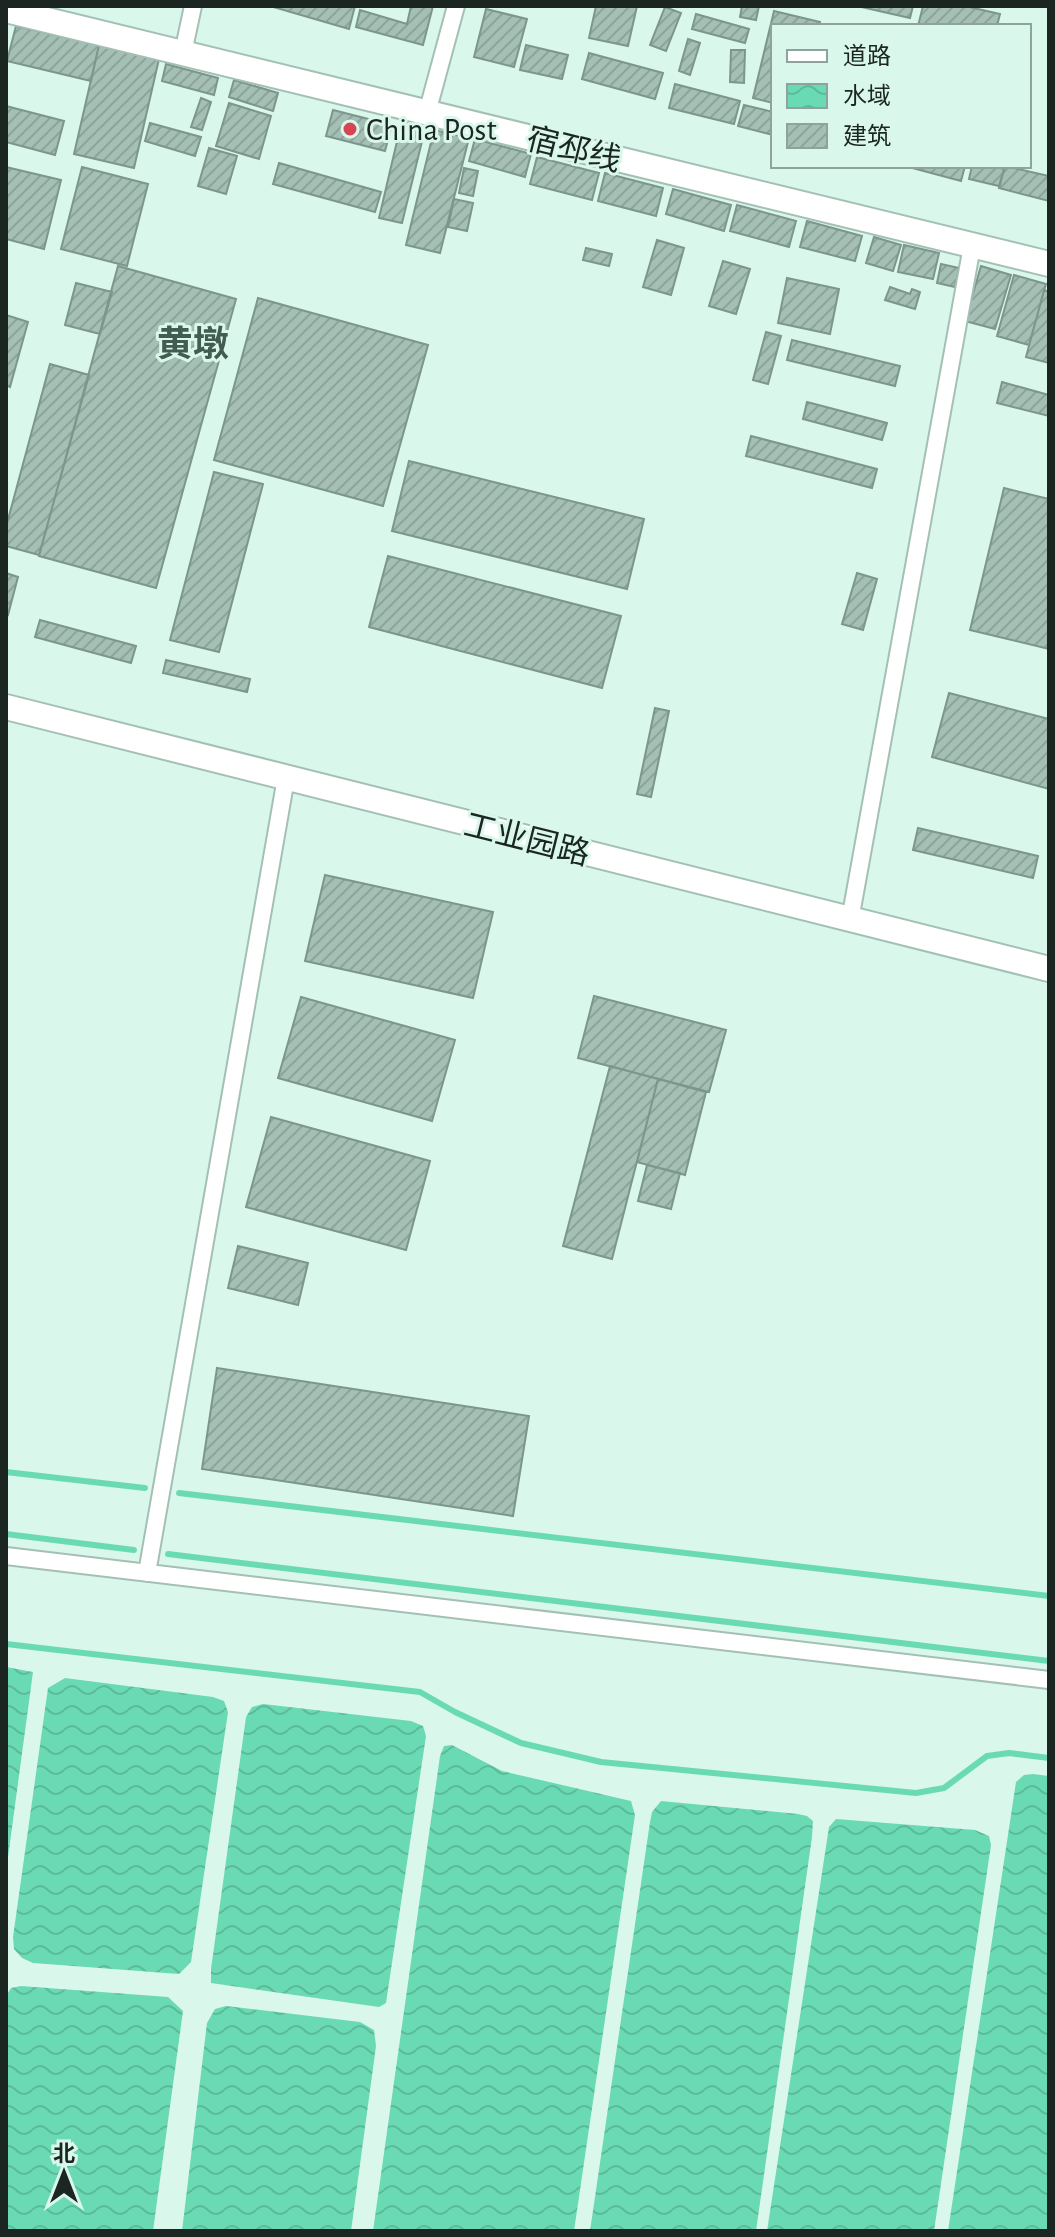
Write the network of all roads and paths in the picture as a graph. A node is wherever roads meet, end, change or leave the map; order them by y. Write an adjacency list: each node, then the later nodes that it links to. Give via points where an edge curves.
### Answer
1 (193, 6): 4 (street)
2 (456, 6): 5 (street)
3 (6, 10): 4 (street, 宿邳线)
4 (183, 53): 5 (street, 宿邳线)
5 (427, 113): 6 (street, 宿邳线)
6 (972, 246): 7 (street, 宿邳线); 10 (street)
7 (1049, 264)
8 (6, 707): 9 (street, 工业园路)
9 (286, 778): 10 (street, 工业园路); 13 (street)
10 (850, 920): 11 (street, 工业园路)
11 (1049, 969)
12 (6, 1556): 13 (street)
13 (147, 1573): 14 (street)
14 (1049, 1680)

